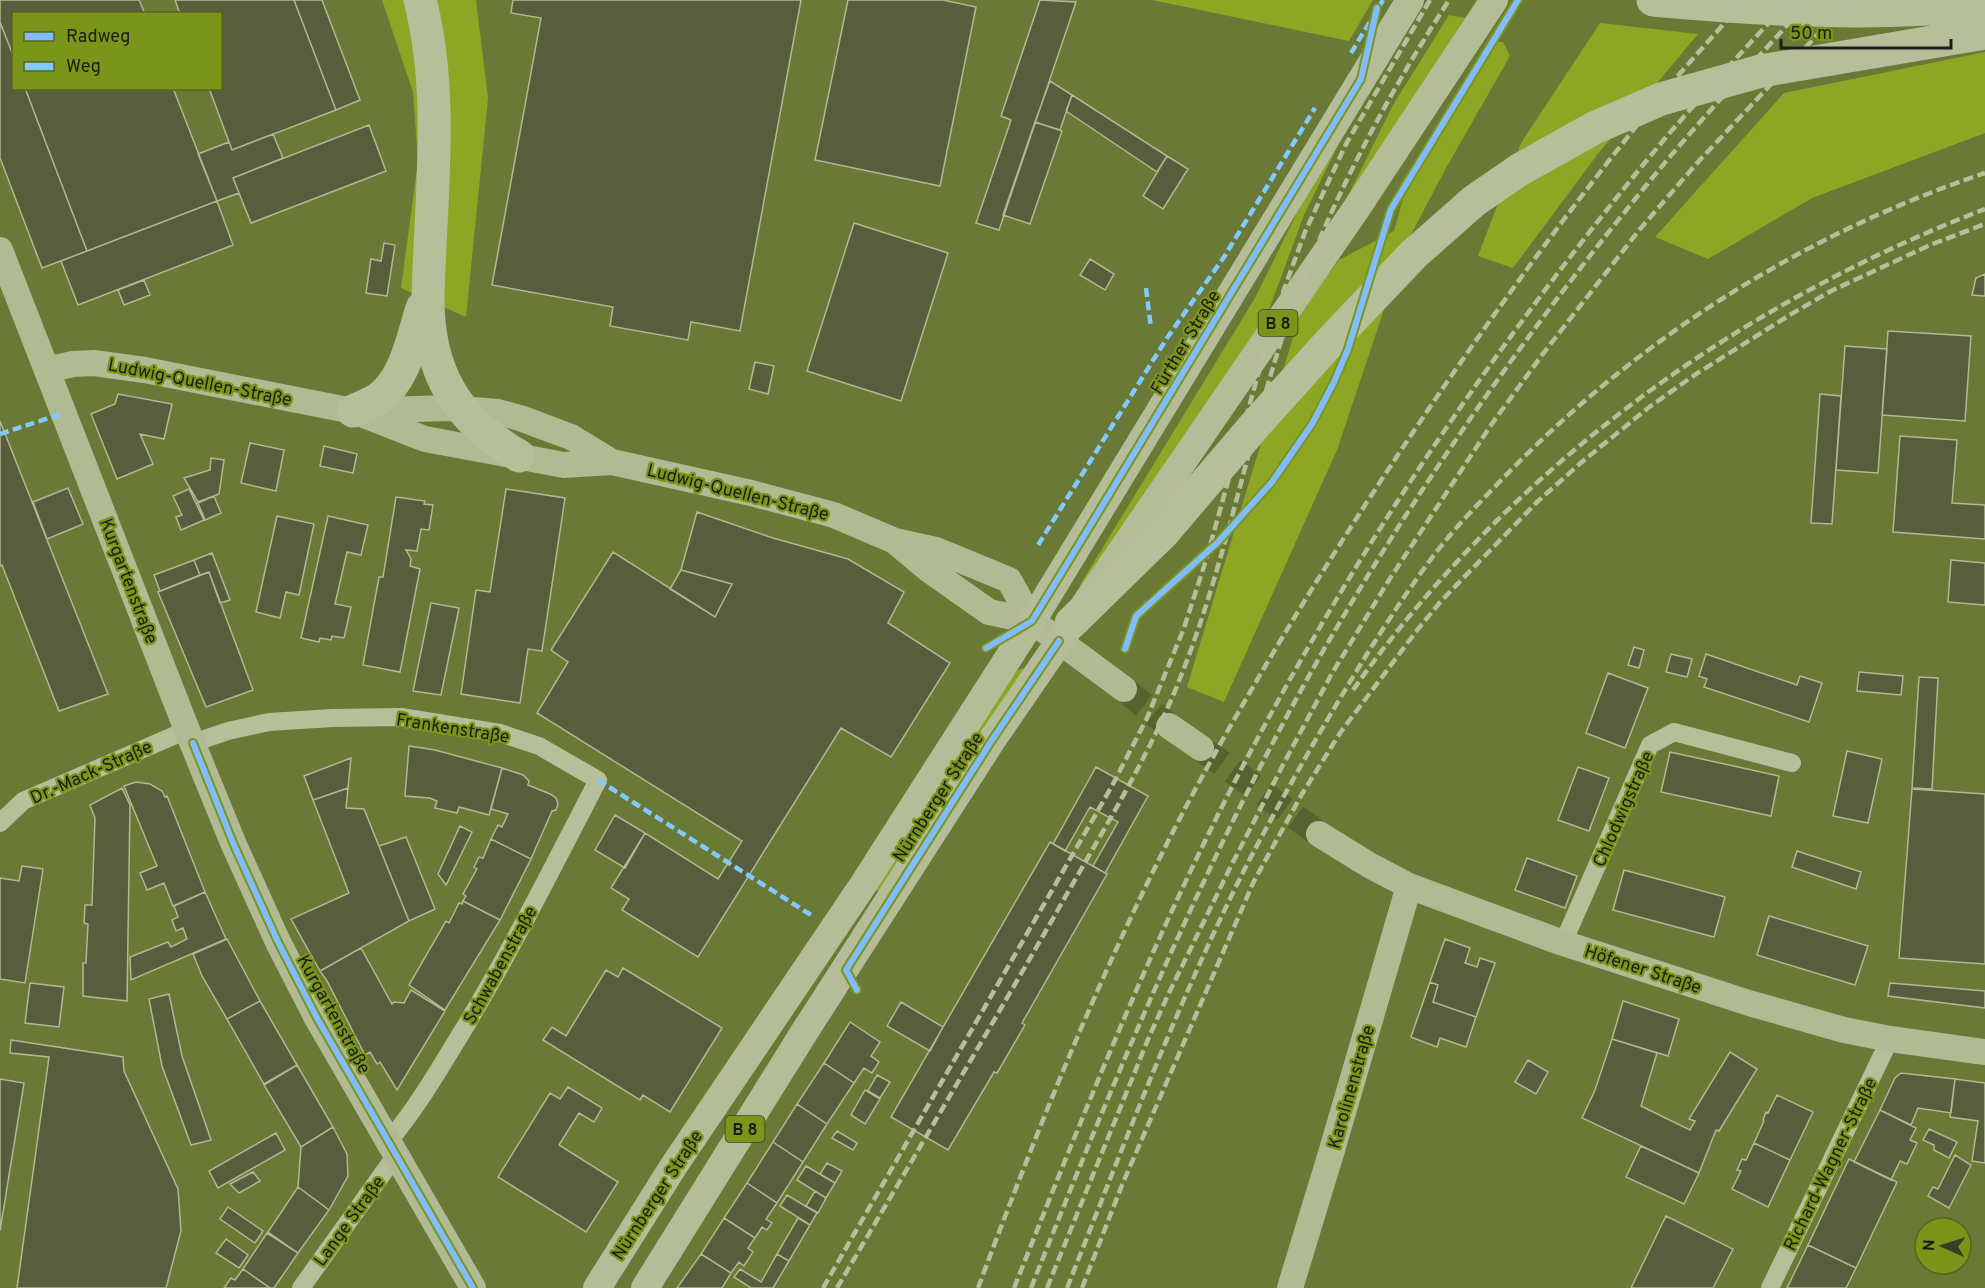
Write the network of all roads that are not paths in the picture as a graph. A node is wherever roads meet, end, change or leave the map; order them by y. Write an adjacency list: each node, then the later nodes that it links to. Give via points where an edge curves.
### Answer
1 (420, 0): 8 (highway, via 433,97)
2 (1653, 0): 3 (highway, via 1835,9)
3 (1985, 4)
4 (1404, 9): 15 (main road, Fürther Straße / B 8)
5 (1487, 10): 16 (main road, B 8, via 1356,210)
6 (1985, 33): 16 (highway, via 1761,71 1661,99 1594,128 1519,170 1474,201 1414,254 1329,342 1163,533)
7 (0, 250): 9 (main road, Kurgartenstraße)
8 (428, 286): 10 (highway, via 433,353); 11 (highway, via 399,376 386,393)
9 (47, 370): 11 (main road, Ludwig-Quellen-Straße, via 94,363); 19 (main road, Kurgartenstraße)
10 (460, 408): 11 (main road, Ludwig-Quellen-Straße); 12 (highway, via 490,438); 13 (main road, Ludwig-Quellen-Straße, via 520,418 571,437)
11 (353, 411): 12 (main road, Ludwig-Quellen-Straße, via 425,439)
12 (519, 456): 13 (main road, Ludwig-Quellen-Straße, via 564,465)
13 (612, 462): 14 (main road, Ludwig-Quellen-Straße, via 810,508)
14 (895, 541): 15 (main road, Ludwig-Quellen-Straße, via 989,612); 15 (main road, Ludwig-Quellen-Straße, via 936,550 1009,580)
15 (1032, 621): 16 (main road); 32 (main road, Nürnberger Straße / B 8)
16 (1065, 632): 17 (main road); 33 (main road, Nürnberger Straße / B 8, via 805,1031)
17 (1124, 689)
18 (1169, 726): 20 (main road)
19 (190, 736): 22 (street, Frankenstraße, via 269,722 401,717 500,733 539,746); 23 (street, Dr.-Mack-Straße, via 23,801); 29 (main road, Kurgartenstraße, via 278,942)
20 (1201, 748)
21 (1792, 763): 26 (street, Chlodwigstraße, via 1674,732 1650,745)
22 (598, 780): 29 (street, Schwabenstraße, via 485,993)
23 (0, 823)
24 (1319, 834): 25 (main road, Höfener Straße)
25 (1409, 886): 26 (main road, Höfener Straße); 34 (main road, Karolinenstraße)
26 (1563, 944): 27 (main road, Höfener Straße, via 1797,1017)
27 (1890, 1039): 28 (main road, Höfener Straße); 35 (street, Richard-Wagner-Straße)
28 (1985, 1052)
29 (393, 1148): 30 (street, Lange Straße); 31 (main road, Kurgartenstraße)
30 (302, 1288)
31 (473, 1288)
32 (597, 1288)
33 (645, 1288)
34 (1290, 1288)
35 (1770, 1288)

